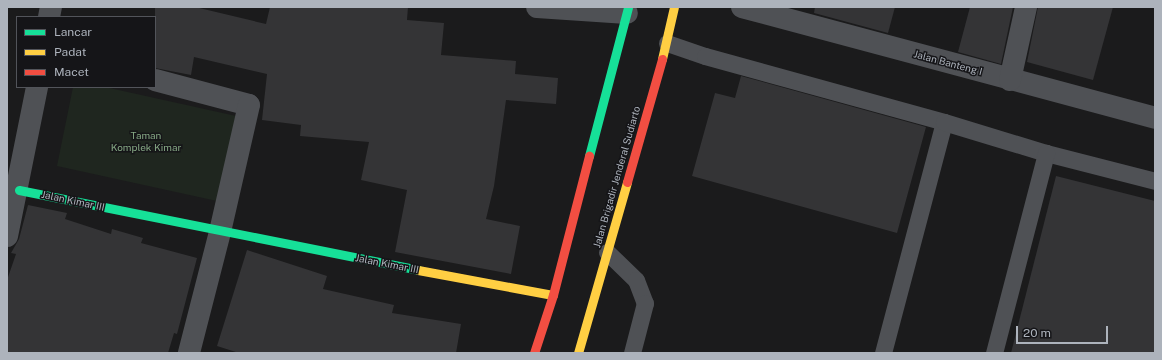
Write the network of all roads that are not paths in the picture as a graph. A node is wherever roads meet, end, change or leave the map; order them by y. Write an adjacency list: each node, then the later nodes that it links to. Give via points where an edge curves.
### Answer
1 (537, 7): 5 (street)
2 (674, 7): 6 (main road, Jalan Brigadir Jenderal Sudiarto)
3 (742, 7): 8 (street, Jalan Banteng I)
4 (1026, 7): 8 (street)
5 (627, 10): 18 (main road)
6 (667, 43): 11 (lane); 17 (main road, Jalan Brigadir Jenderal Sudiarto)
7 (156, 80): 15 (street, via 249,105)
8 (1010, 80): 10 (street, Jalan Banteng I)
9 (37, 88): 14 (street)
10 (1155, 118)
11 (944, 122): 12 (lane); 23 (lane)
12 (1046, 153): 13 (lane); 24 (lane)
13 (1155, 181)
14 (19, 190): 15 (main road, Jalan Kimar III); 16 (street)
15 (220, 232): 18 (main road, Jalan Kimar III); 19 (street)
16 (7, 236)
17 (607, 252): 21 (main road, Jalan Brigadir Jenderal Sudiarto); 22 (lane, via 636,280 645,303)
18 (553, 295): 20 (main road)
19 (189, 353)
20 (534, 353)
21 (578, 353)
22 (632, 353)
23 (883, 353)
24 (994, 353)

